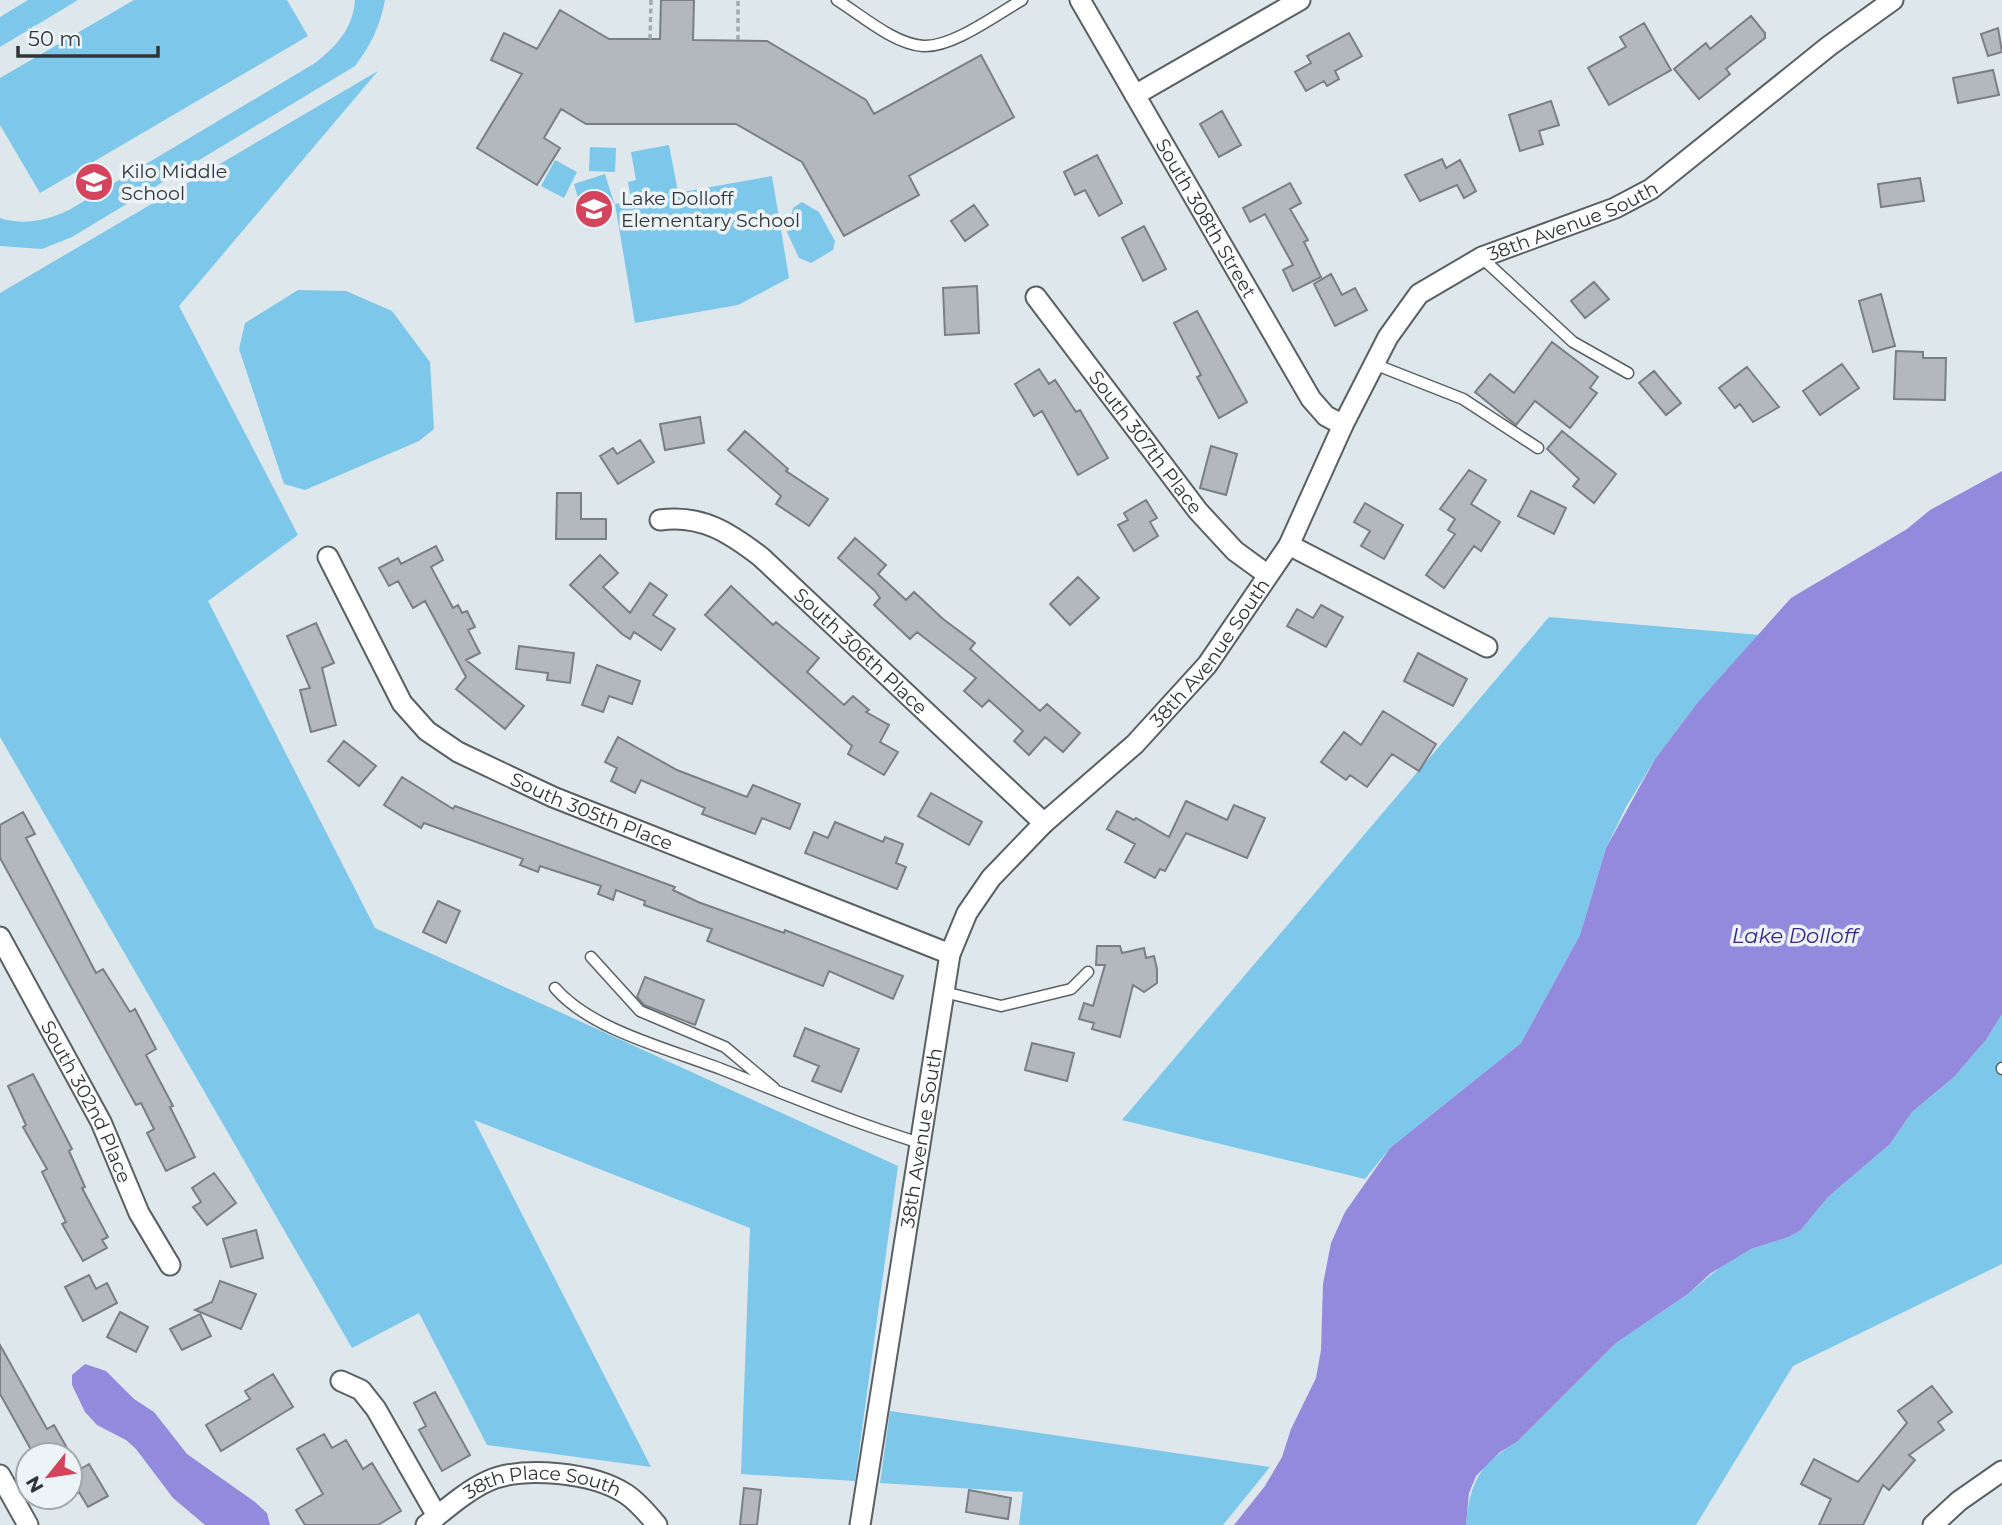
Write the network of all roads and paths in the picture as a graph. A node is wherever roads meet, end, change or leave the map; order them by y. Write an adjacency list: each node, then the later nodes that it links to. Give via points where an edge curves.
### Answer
1 (651, 0): 8 (path)
2 (738, 0): 9 (path)
3 (837, 0): 4 (lane, via 898,37 923,46 949,41)
4 (1021, 0)
5 (1080, 0): 10 (street, South 308th Street)
6 (1300, 0): 10 (street)
7 (1892, 0): 11 (street, 38th Avenue South, via 1651,189 1615,208)
8 (650, 39)
9 (738, 40)
10 (1135, 95): 15 (street, South 308th Street, via 1311,399 1326,416)
11 (1482, 257): 13 (street, 38th Avenue South, via 1419,294 1401,315); 14 (lane, via 1573,342)
12 (1036, 297): 20 (street, South 307th Place, via 1198,511 1235,551)
13 (1374, 364): 15 (street, 38th Avenue South); 16 (lane, via 1463,399)
14 (1628, 373)
15 (1343, 425): 18 (street, 38th Avenue South)
16 (1538, 448)
17 (660, 520): 22 (street, South 306th Place, via 702,522 761,557)
18 (1289, 545): 20 (street, 38th Avenue South); 21 (street)
19 (328, 557): 24 (street, South 305th Place, via 402,703 427,731 458,752 553,797)
20 (1268, 575): 22 (street, 38th Avenue South, via 1207,665 1173,704 1135,744)
21 (1486, 648)
22 (1044, 823): 24 (street, 38th Avenue South, via 977,897)
23 (0, 937): 31 (street, South 302nd Place, via 101,1122 139,1213)
24 (950, 954): 28 (street, 38th Avenue South)
25 (591, 957): 29 (lane, via 640,1011 725,1047)
26 (1088, 972): 28 (lane, via 1071,989 1001,1006)
27 (555, 988): 29 (lane, via 567,1002 611,1026)
28 (944, 992): 30 (street, 38th Avenue South)
29 (783, 1095): 30 (lane)
30 (920, 1143): 38 (street, 38th Avenue South)
31 (170, 1265)
32 (341, 1381): 35 (street, via 361,1390 376,1409)
33 (2002, 1471): 39 (street)
34 (0, 1475): 36 (street)
35 (432, 1521): 37 (street, 38th Place South, via 489,1480 557,1474 617,1489 638,1503)
36 (28, 1525)
37 (657, 1525)
38 (860, 1525)
39 (1933, 1525)

